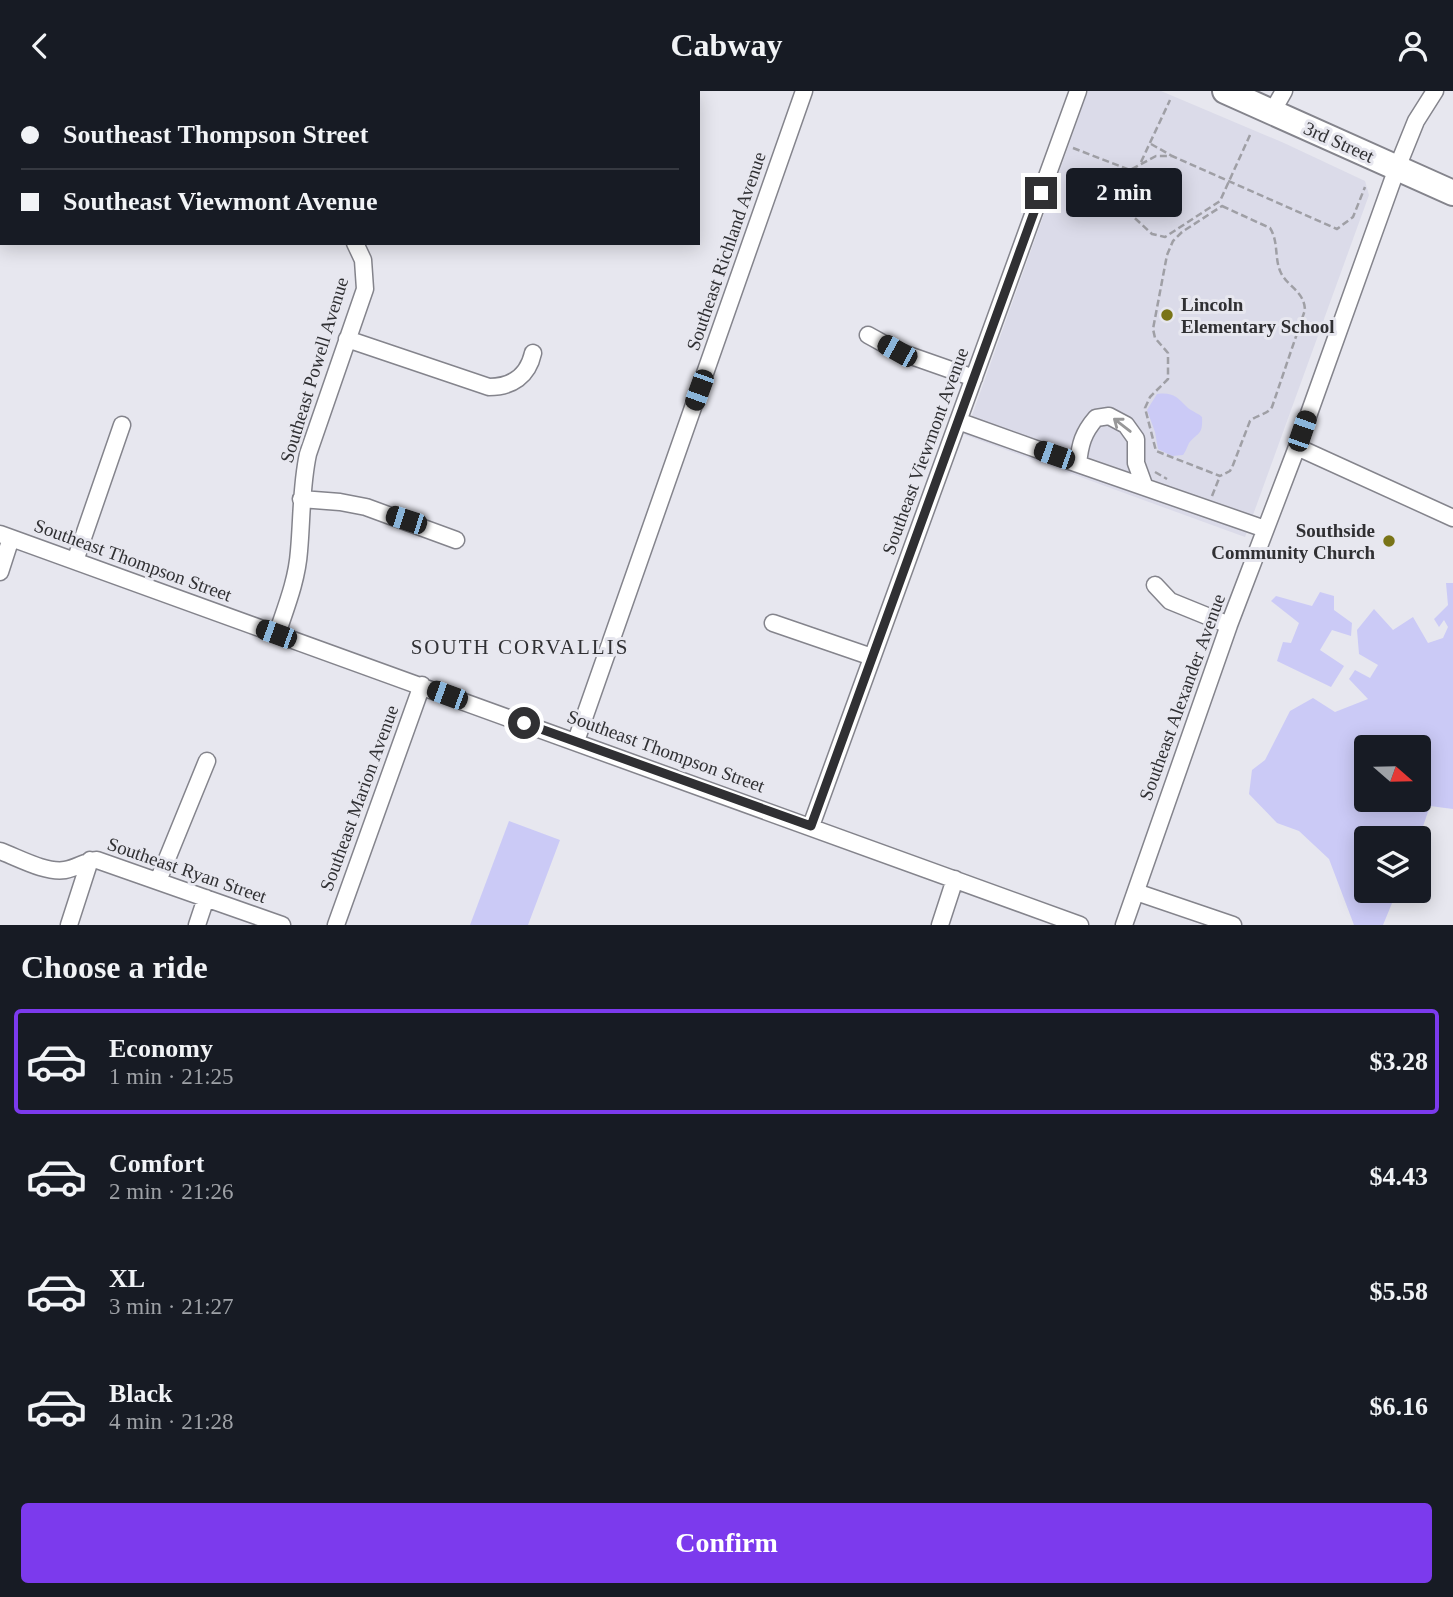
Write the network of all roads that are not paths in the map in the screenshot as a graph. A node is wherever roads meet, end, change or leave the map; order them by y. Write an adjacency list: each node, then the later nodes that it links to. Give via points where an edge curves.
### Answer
1 (804, 91): 31 (street, Southeast Richland Avenue)
2 (1078, 91): 12 (street, Southeast Viewmont Avenue)
3 (1225, 91): 5 (highway, 3rd Street)
4 (1435, 91): 6 (street, Southeast Alexander Avenue, via 1416,121)
5 (1278, 101): 6 (highway, 3rd Street)
6 (1397, 168): 7 (highway, 3rd Street); 15 (street, Southeast Alexander Avenue)
7 (1453, 193)
8 (356, 245): 10 (street, Southeast Powell Avenue, via 363,260 365,289)
9 (868, 335): 12 (street, via 897,351)
10 (347, 339): 11 (street, via 489,387 518,379); 18 (street, Southeast Powell Avenue, via 308,454)
11 (533, 353)
12 (974, 378): 13 (street, Southeast Viewmont Avenue)
13 (958, 421): 16 (street); 29 (street, Southeast Viewmont Avenue)
14 (122, 425): 23 (street)
15 (1297, 447): 19 (street); 20 (street, Southeast Alexander Avenue)
16 (1078, 464): 17 (street); 17 (street, one-way to 16, via 1136,463 1136,439 1126,425 1109,416 1096,418 1087,428 1080,440)
17 (1144, 485): 20 (street)
18 (301, 499): 22 (street, via 366,507); 28 (street, Southeast Powell Avenue, via 295,579)
19 (1453, 518)
20 (1265, 529): 27 (street, Southeast Alexander Avenue)
21 (6, 536): 23 (street, Southeast Thompson Street); 24 (street)
22 (456, 540)
23 (75, 561): 28 (street, Southeast Thompson Street)
24 (0, 572)
25 (1155, 585): 27 (street, via 1170,601)
26 (773, 623): 29 (street)
27 (1229, 625): 38 (street, Southeast Alexander Avenue)
28 (276, 634): 30 (street, Southeast Thompson Street)
29 (872, 657): 33 (street, Southeast Viewmont Avenue)
30 (422, 685): 31 (street, Southeast Thompson Street); 43 (street, Southeast Marion Avenue)
31 (576, 741): 33 (street, Southeast Thompson Street)
32 (206, 761): 37 (street)
33 (811, 826): 36 (street, Southeast Thompson Street)
34 (0, 852): 35 (street, Southeast Ryan Street, via 52,870)
35 (90, 860): 37 (street, Southeast Ryan Street); 40 (street)
36 (955, 879): 44 (street); 45 (street, Southeast Thompson Street)
37 (158, 881): 39 (street, Southeast Ryan Street)
38 (1136, 892): 46 (street, Southeast Alexander Avenue); 47 (street)
39 (206, 898): 41 (street); 42 (street, Southeast Ryan Street)
40 (69, 925)
41 (197, 925)
42 (282, 925)
43 (335, 925)
44 (940, 925)
45 (1080, 925)
46 (1124, 925)
47 (1233, 925)

